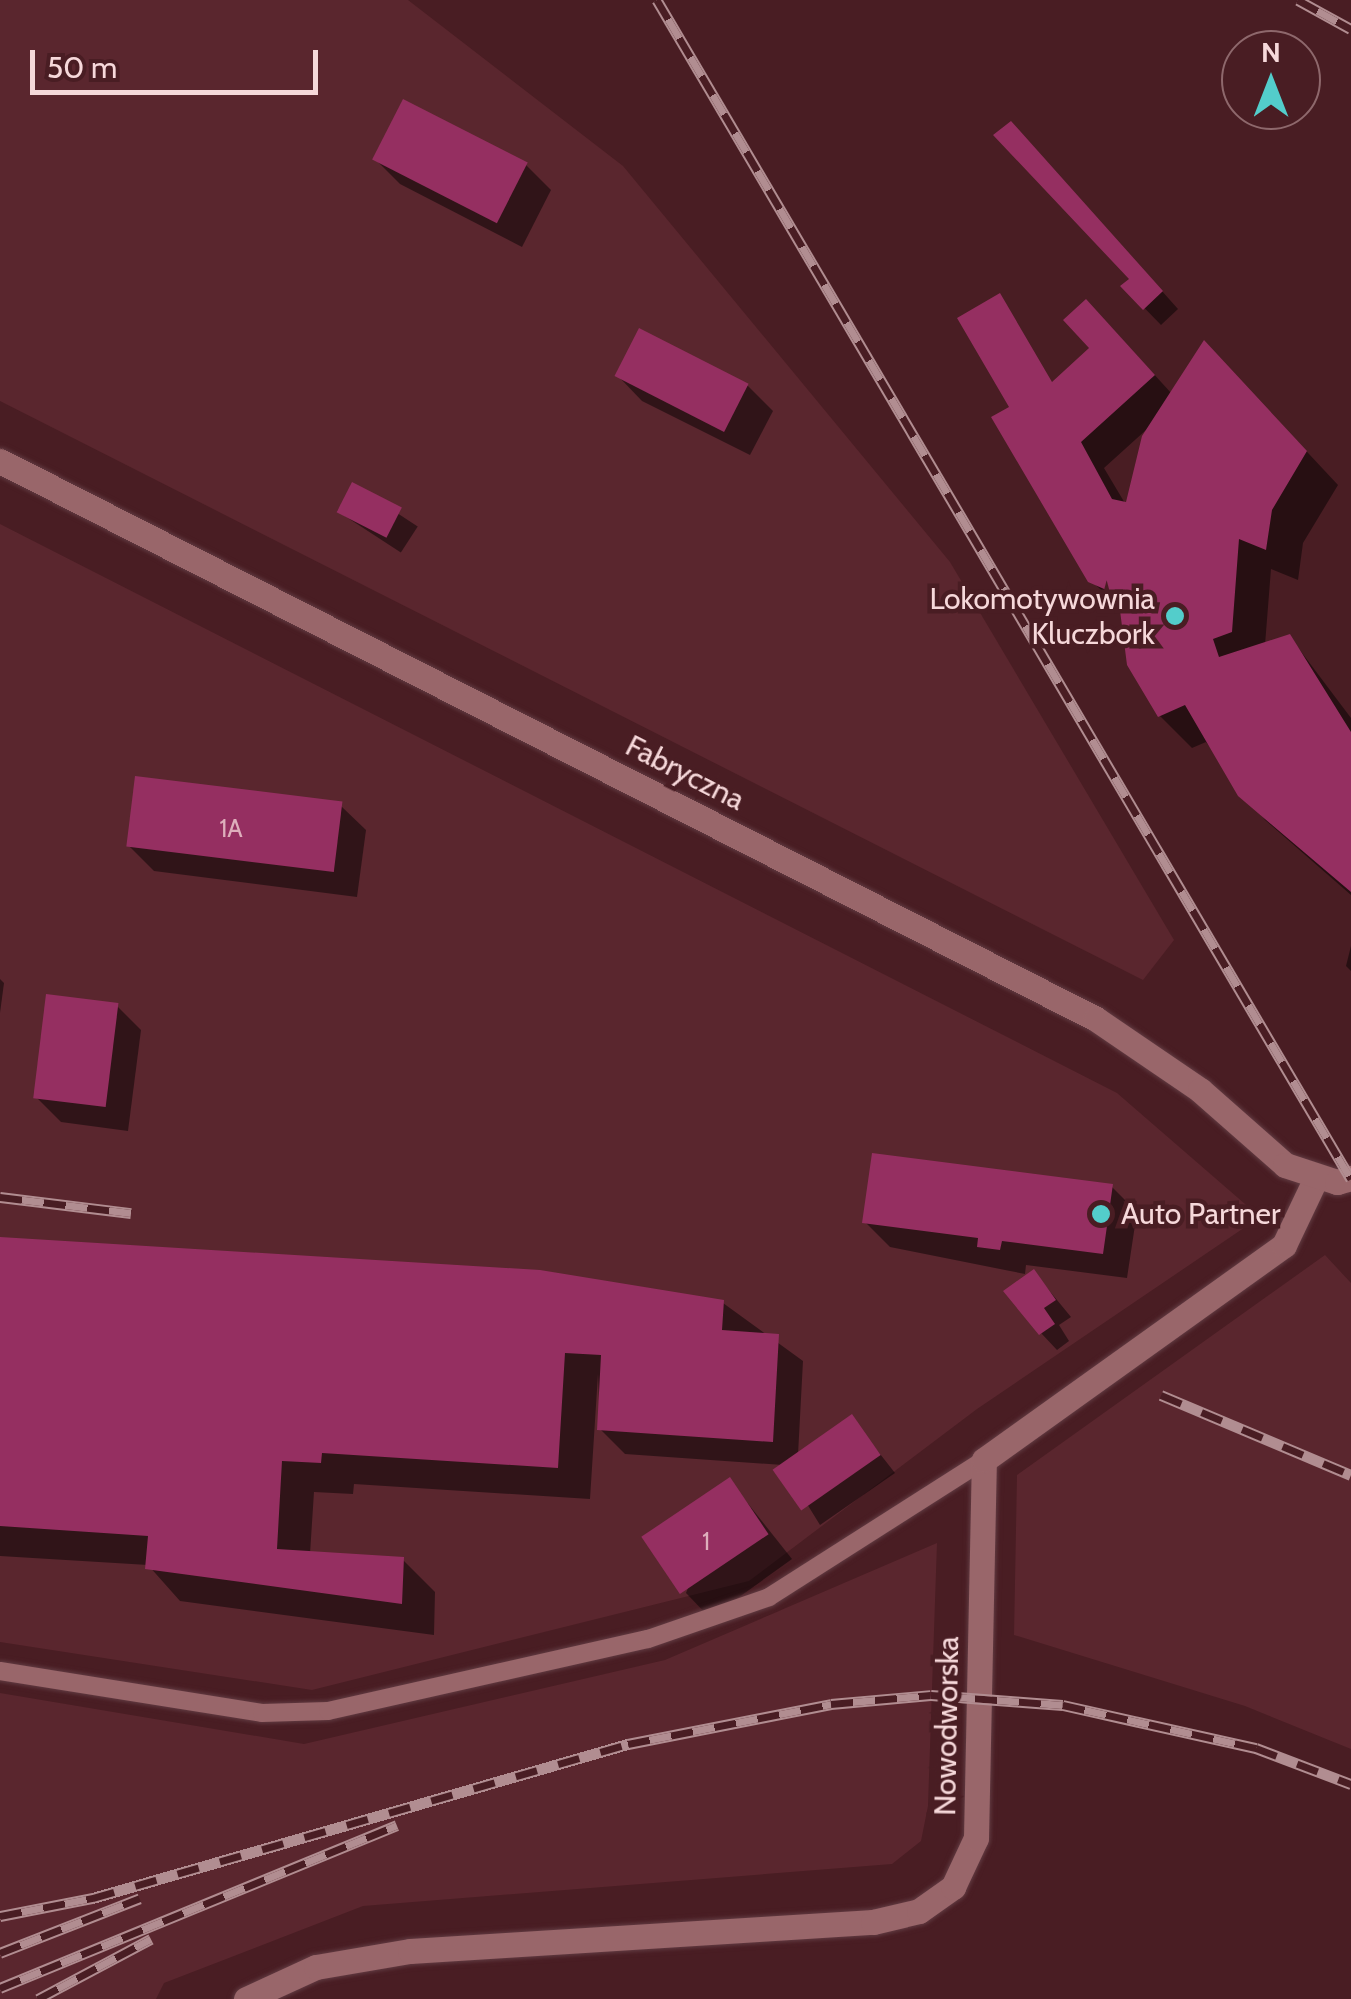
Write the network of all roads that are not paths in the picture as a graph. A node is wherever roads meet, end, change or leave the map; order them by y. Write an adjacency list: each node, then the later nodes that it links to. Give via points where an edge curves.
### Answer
1 (0, 461): 2 (street, Fabryczna, via 1096,1019 1200,1090 1256,1146)
2 (1316, 1178): 3 (street); 4 (street, via 1284,1245)
3 (1351, 1178)
4 (984, 1460): 5 (lane, via 769,1597 648,1639 328,1711 262,1713); 6 (street, Nowodworska, via 976,1838 953,1886 919,1911 873,1922 410,1951 316,1967)
5 (0, 1672)
6 (246, 1999)

